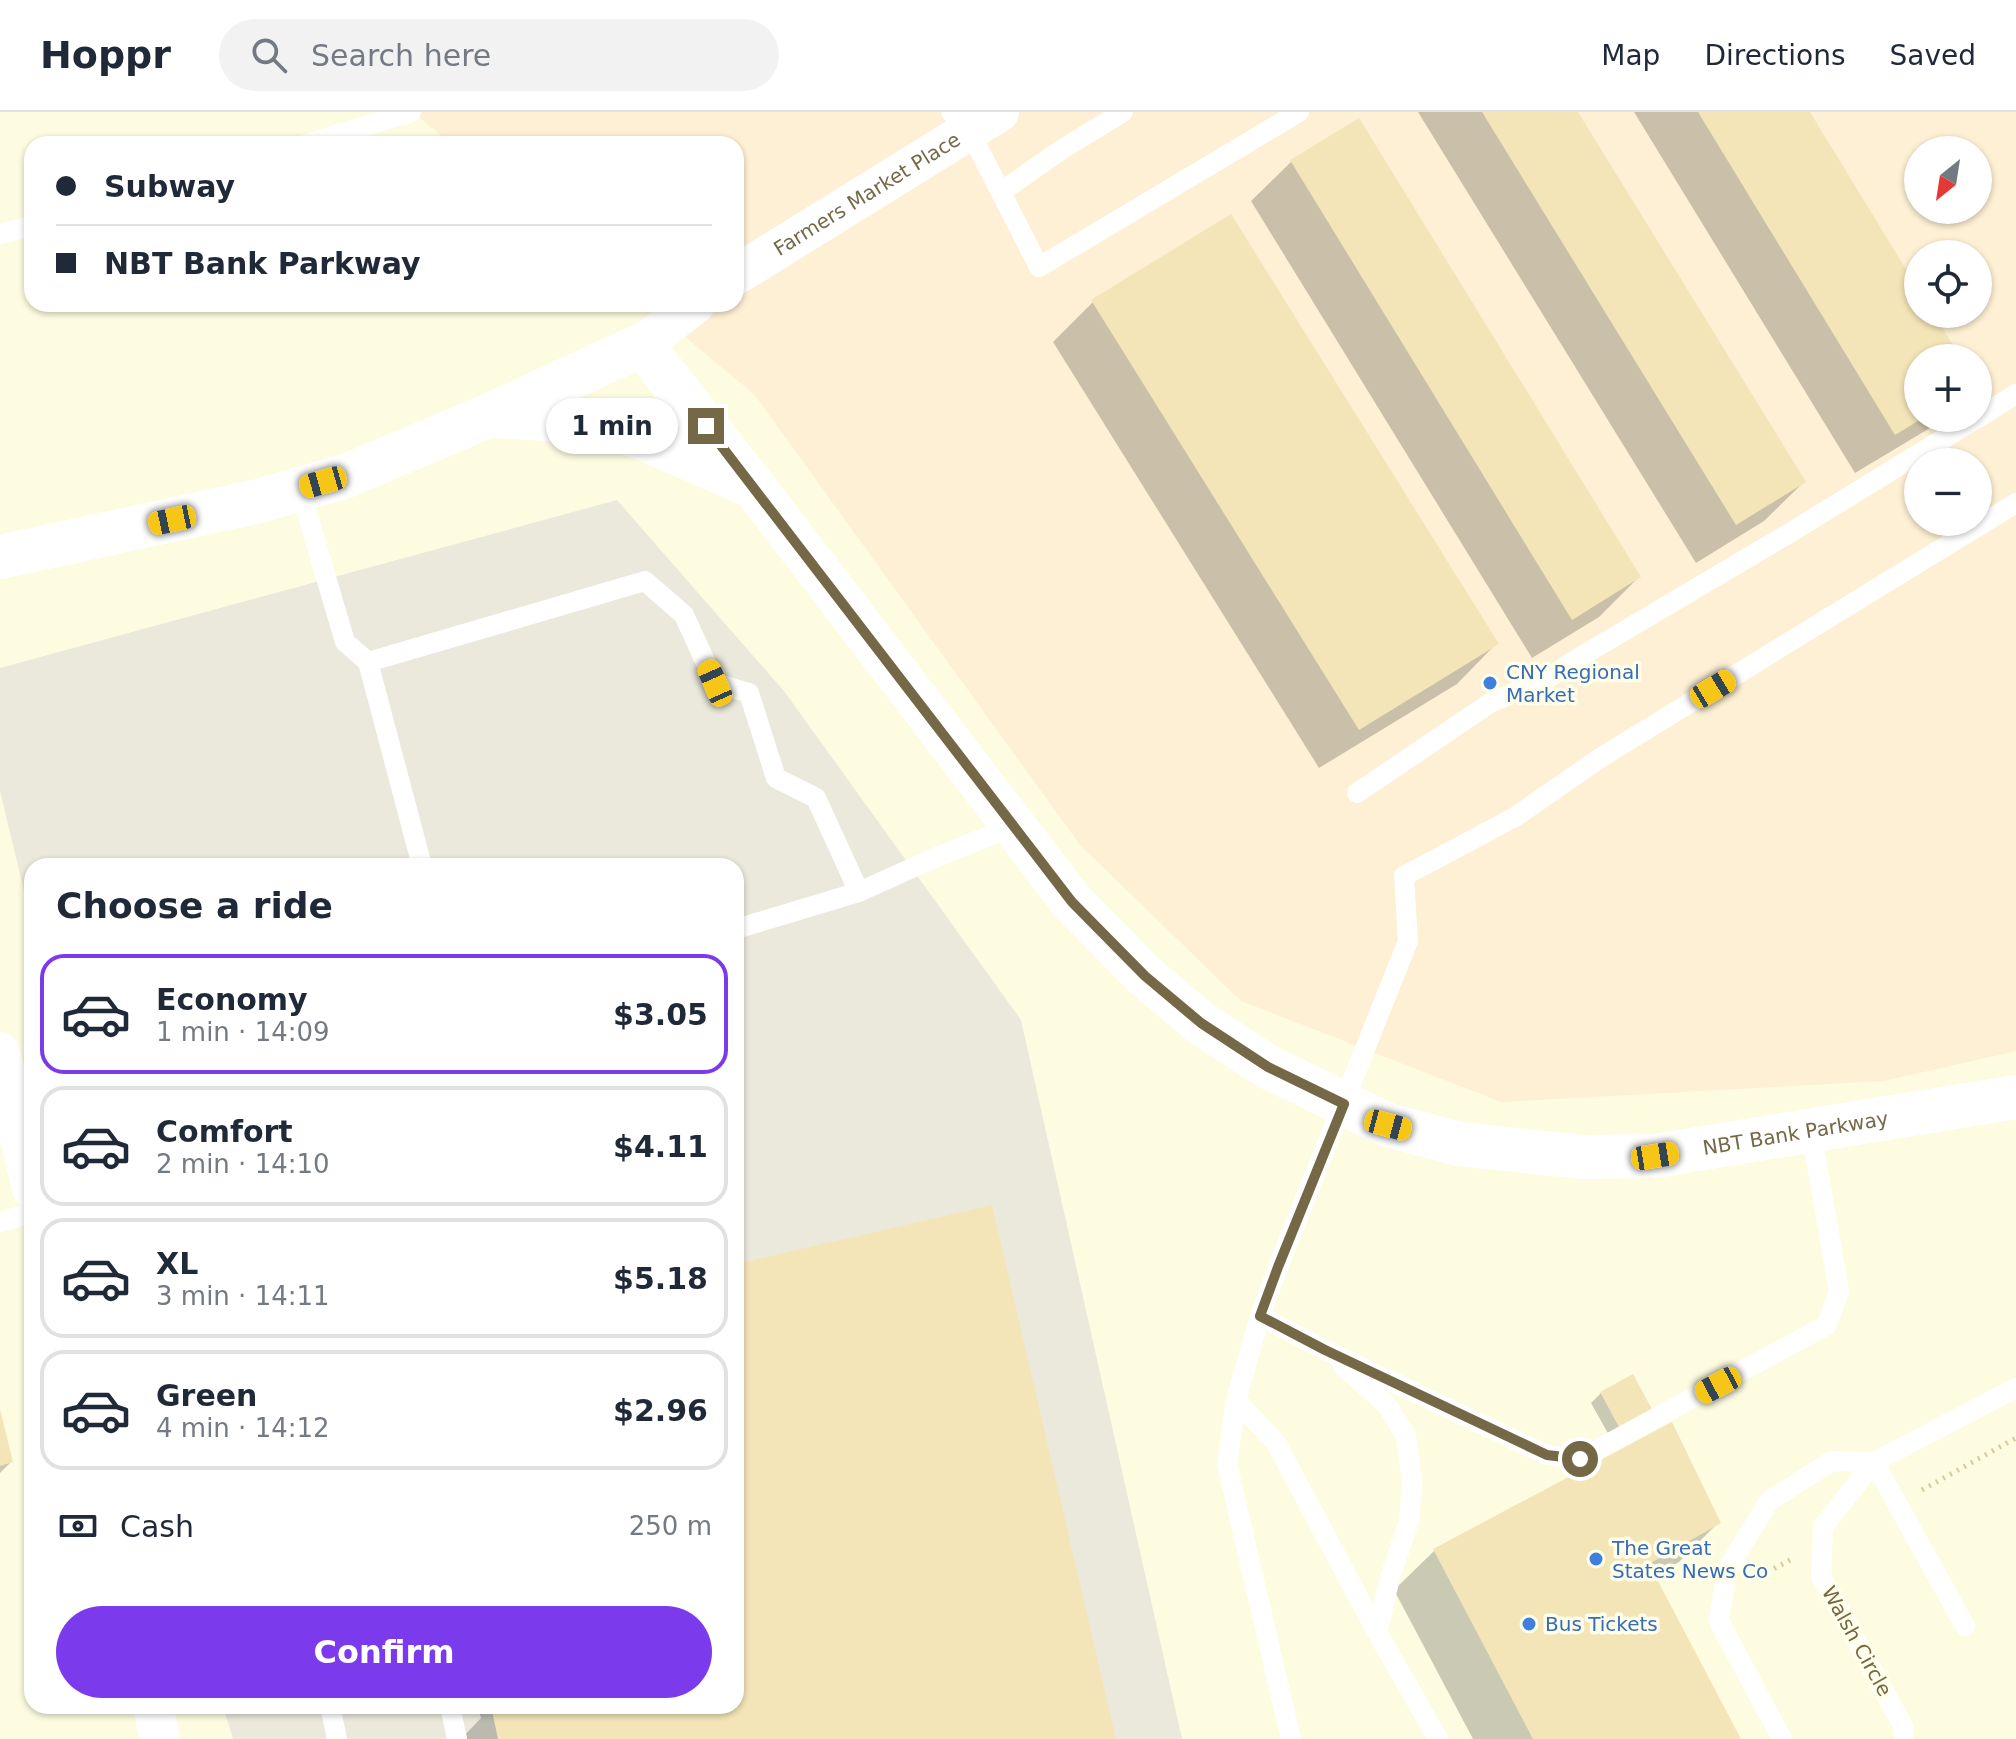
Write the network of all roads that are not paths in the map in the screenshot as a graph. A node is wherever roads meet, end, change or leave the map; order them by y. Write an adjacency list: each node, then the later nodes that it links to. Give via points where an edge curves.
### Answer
1 (1123, 112): 6 (lane)
2 (1299, 112): 6 (lane, via 1039,267)
3 (403, 113): 5 (lane)
4 (973, 118): 6 (lane); 9 (street, Farmers Market Place)
5 (332, 136)
6 (1001, 192)
7 (24, 228): 8 (lane)
8 (0, 234)
9 (744, 270)
10 (685, 312): 11 (street)
11 (642, 345): 14 (street, NBT Bank Parkway); 16 (street, NBT Bank Parkway)
12 (2016, 394): 13 (lane)
13 (1992, 409)
14 (488, 416): 16 (street, NBT Bank Parkway, via 580,421 643,438); 17 (street, NBT Bank Parkway, via 346,476)
15 (1955, 432): 21 (lane, via 1552,676 1490,703)
16 (754, 487): 22 (street, NBT Bank Parkway)
17 (300, 489): 19 (street, NBT Bank Parkway); 20 (lane, via 345,642)
18 (2016, 503): 28 (lane, via 1600,758 1515,817 1404,876 1408,941)
19 (0, 557)
20 (368, 662): 23 (lane); 24 (lane, via 645,581 684,615 715,683 749,693 776,778 816,798)
21 (1357, 793)
22 (1014, 826): 24 (lane); 28 (street, NBT Bank Parkway, via 1072,902 1145,976 1201,1023 1268,1067)
23 (420, 858)
24 (859, 892): 25 (lane)
25 (744, 927)
26 (0, 1052): 30 (street)
27 (2016, 1097): 29 (street, NBT Bank Parkway)
28 (1344, 1104): 29 (street, NBT Bank Parkway, via 1388,1125 1459,1144 1582,1157 1655,1156); 33 (lane)
29 (1811, 1130): 34 (lane, via 1839,1291 1827,1325 1580,1459 1547,1455)
30 (24, 1155)
31 (24, 1215): 32 (lane)
32 (0, 1222)
33 (1260, 1316): 34 (lane); 36 (lane)
34 (1325, 1350): 39 (lane, via 1386,1404 1406,1436 1412,1483 1409,1521)
35 (2016, 1388): 37 (lane, Walsh Circle)
36 (1236, 1400): 39 (lane, via 1276,1443); 46 (lane, via 1227,1464)
37 (1874, 1462): 38 (lane); 48 (lane, Walsh Circle, via 1832,1461 1769,1501 1727,1570 1719,1621); 49 (lane, Walsh Circle, via 1823,1527 1821,1576 1903,1726)
38 (1965, 1626)
39 (1377, 1632): 47 (lane)
40 (155, 1714): 43 (street)
41 (332, 1714): 44 (lane)
42 (452, 1714): 45 (lane)
43 (160, 1739)
44 (337, 1739)
45 (457, 1739)
46 (1291, 1739)
47 (1438, 1739)
48 (1782, 1739)
49 (1904, 1739)

